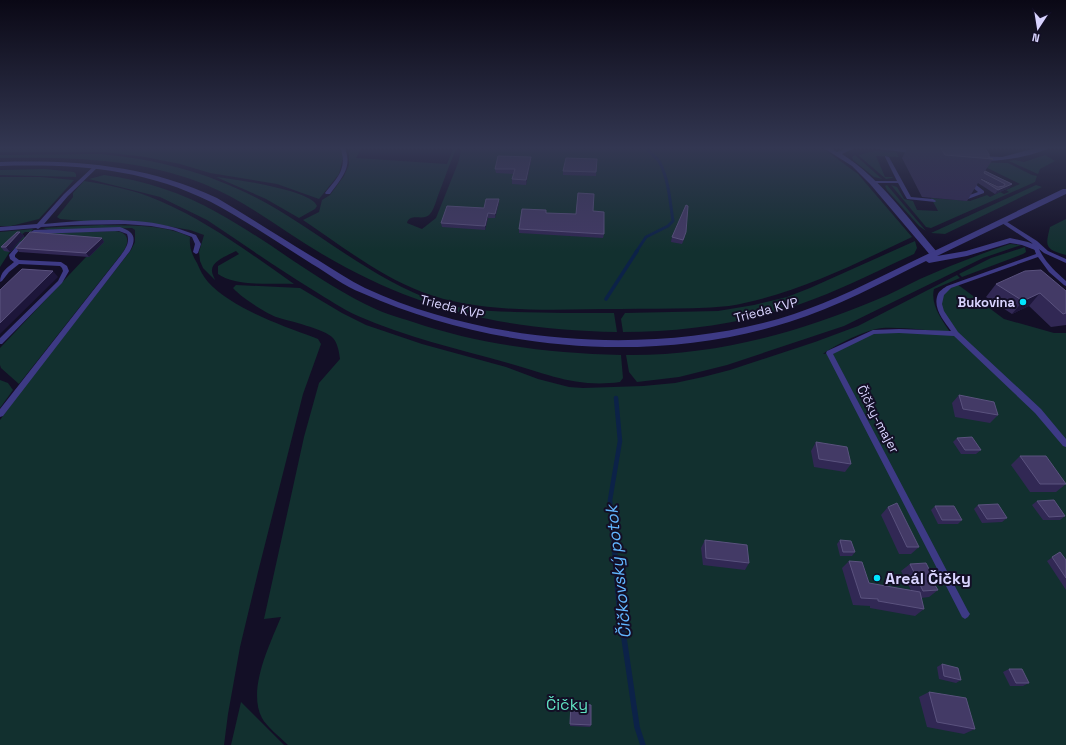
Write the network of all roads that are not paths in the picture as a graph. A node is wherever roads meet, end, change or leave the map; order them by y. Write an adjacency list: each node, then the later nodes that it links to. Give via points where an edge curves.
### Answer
1 (80, 182): 12 (lane)
2 (170, 182): 18 (street, Trieda KVP, via 205,196 335,275 401,307 472,327 574,341 639,343 742,331 830,304)
3 (336, 182): 8 (lane)
4 (873, 182): 5 (lane); 17 (street)
5 (900, 182): 10 (lane, via 909,198)
6 (972, 182): 9 (lane, via 982,192)
7 (1066, 191): 11 (street, Trieda KVP)
8 (328, 193)
9 (966, 198)
10 (933, 201)
11 (1004, 222): 15 (lane); 17 (street, Trieda KVP)
12 (39, 226): 13 (lane); 14 (lane); 16 (lane, via 112,222 153,225 194,236 198,244)
13 (0, 229)
14 (34, 232): 20 (lane, via 12,255); 25 (lane, via 120,229 131,236 130,244 123,256)
15 (1036, 248): 18 (street, Trieda KVP, via 1019,241 1004,241 974,252); 19 (lane); 22 (lane); 23 (lane, via 944,290 939,304)
16 (196, 252)
17 (934, 254): 18 (street, Trieda KVP)
18 (917, 261)
19 (1066, 261)
20 (18, 262): 21 (lane); 24 (lane, via 61,264 65,267 65,276)
21 (0, 280)
22 (1066, 284)
23 (956, 334): 26 (lane, via 1038,411); 27 (lane, Čičky-majer, via 899,330 873,332 829,353)
24 (0, 342)
25 (0, 414)
26 (1066, 444)
27 (965, 614)

